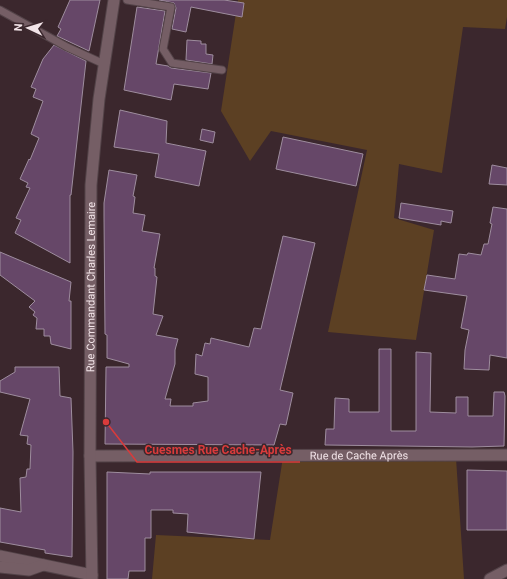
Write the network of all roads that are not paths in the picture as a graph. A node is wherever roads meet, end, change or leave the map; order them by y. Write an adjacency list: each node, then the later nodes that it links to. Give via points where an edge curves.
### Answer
1 (114, 0): 4 (street, Rue Commandant Charles Lemaire)
2 (127, 0): 5 (lane, via 171,7 163,50 172,63)
3 (0, 10): 4 (lane)
4 (104, 64): 7 (street, Rue Commandant Charles Lemaire, via 91,185)
5 (222, 70)
6 (507, 455): 7 (street, Rue de Cache Après)
7 (90, 456): 12 (street, Rue Commandant Charles Lemaire)
8 (0, 556): 9 (street)
9 (44, 565): 10 (street, via 29,570); 12 (street)
10 (0, 567)
11 (507, 570): 13 (street)
12 (92, 577)
13 (490, 579)

